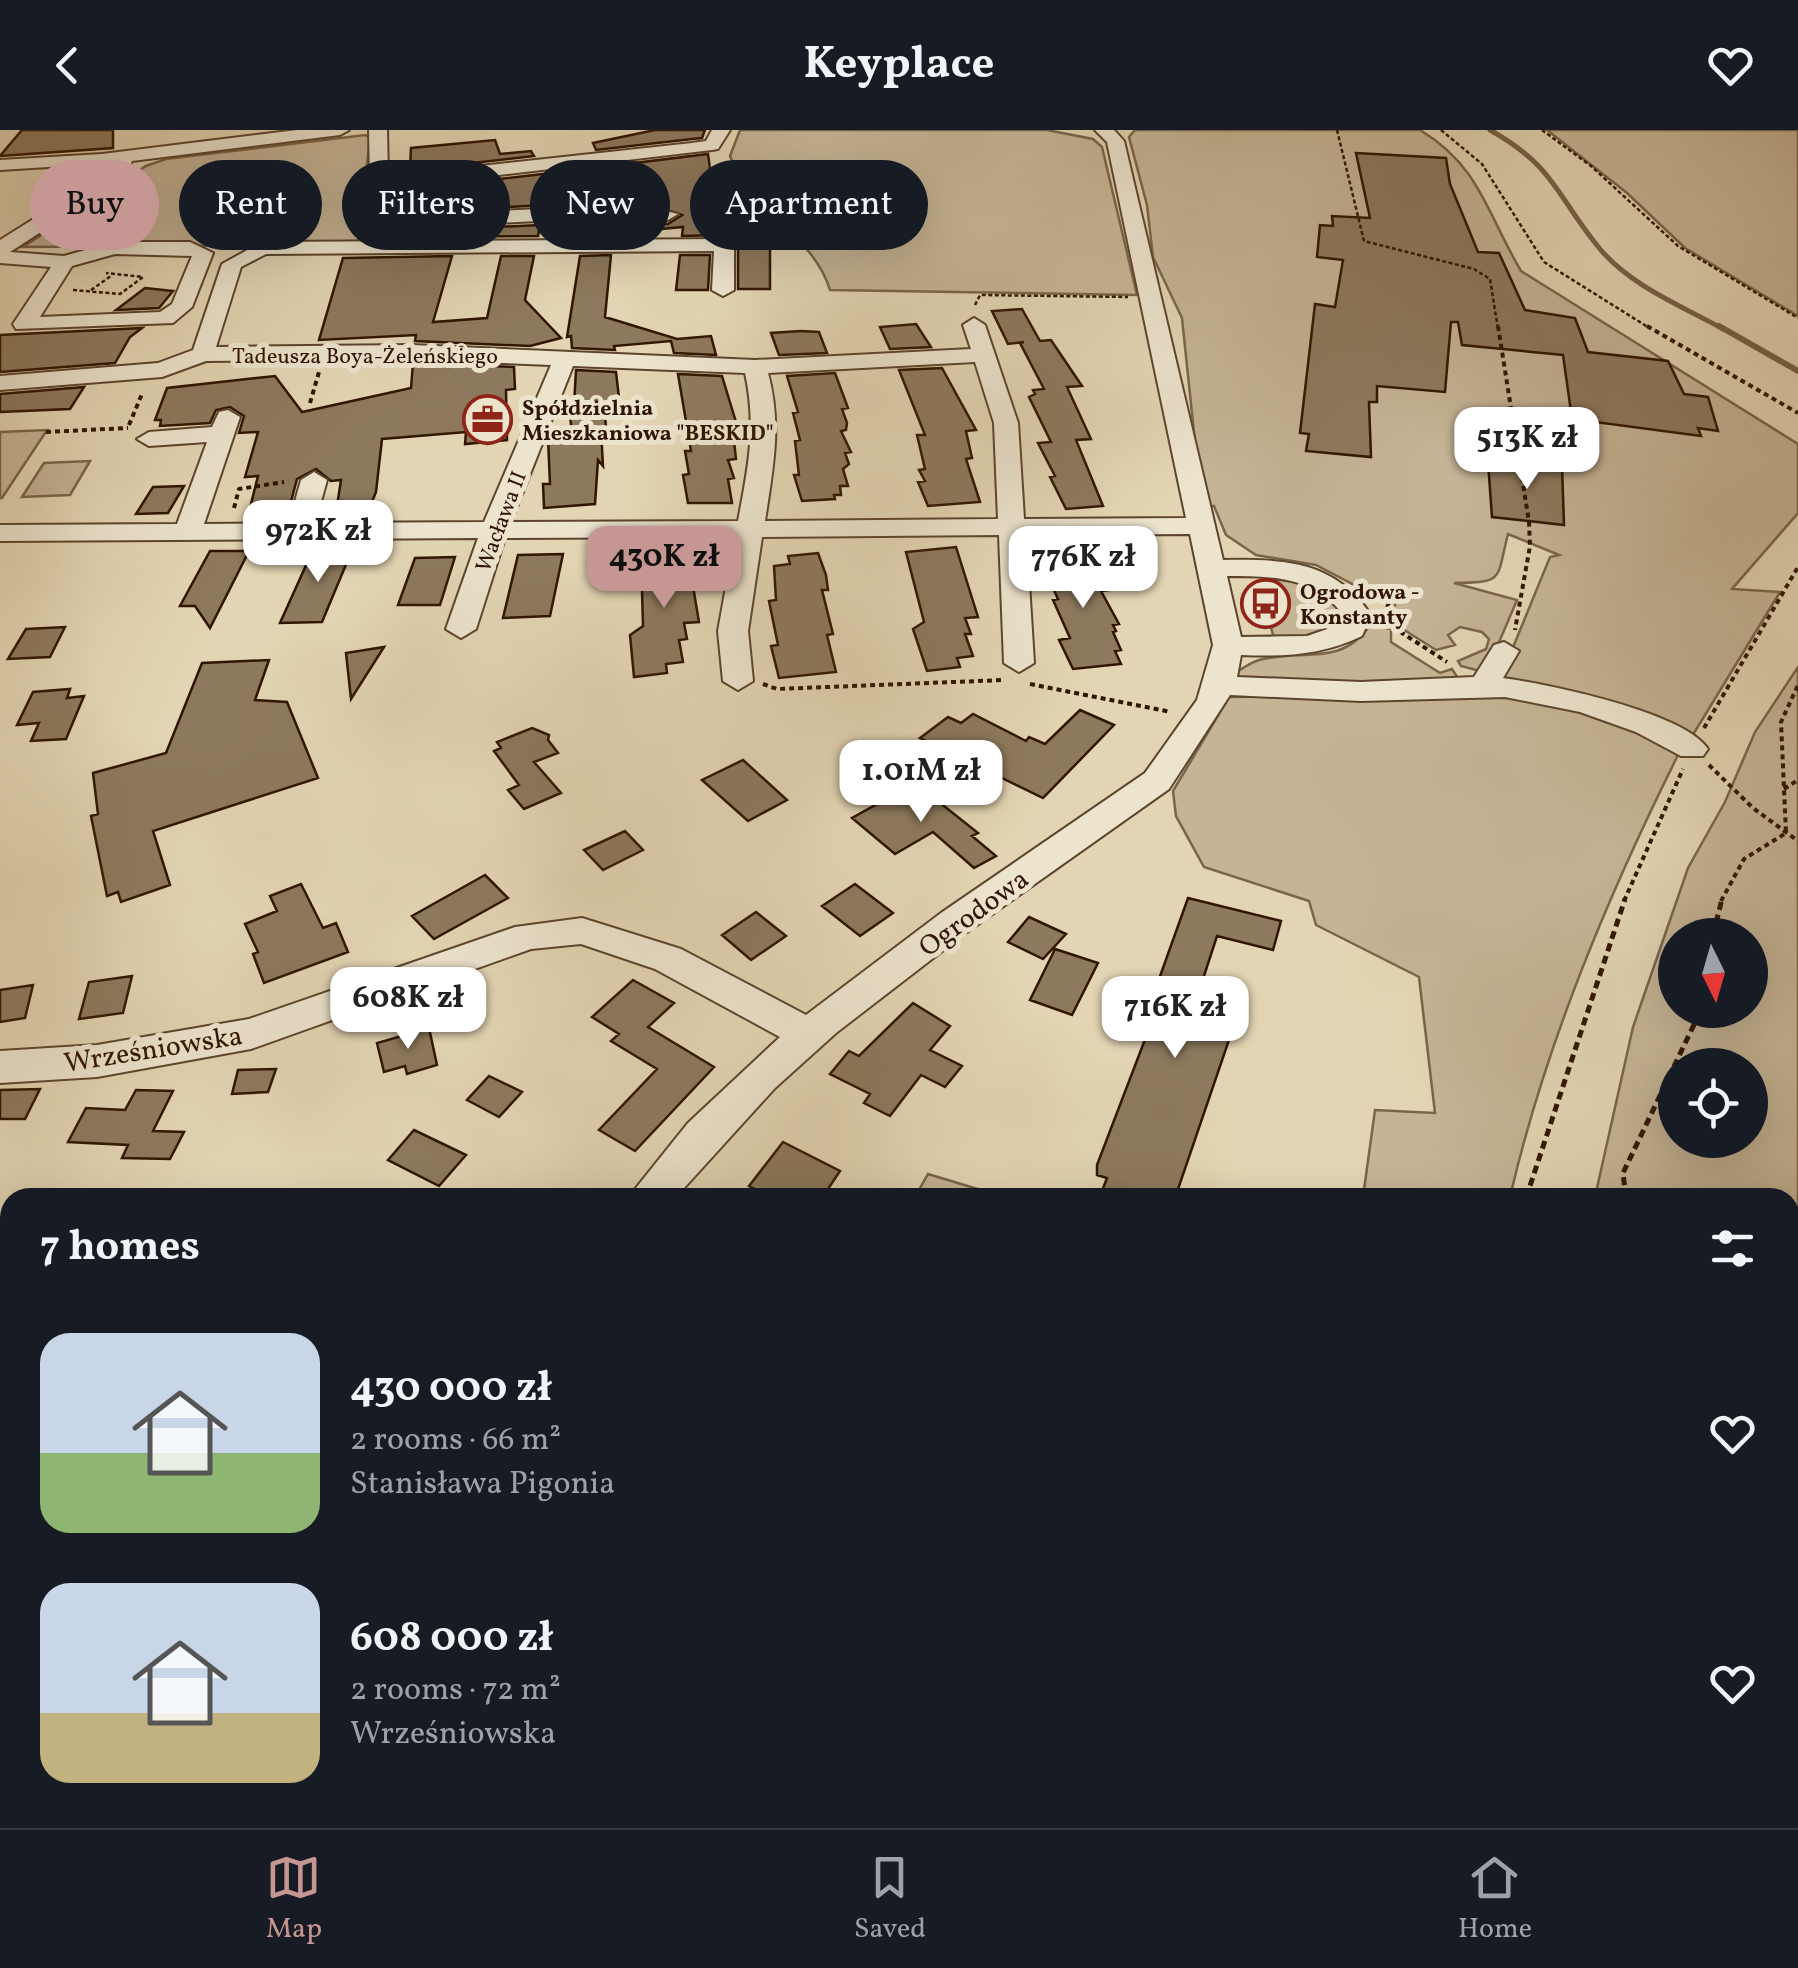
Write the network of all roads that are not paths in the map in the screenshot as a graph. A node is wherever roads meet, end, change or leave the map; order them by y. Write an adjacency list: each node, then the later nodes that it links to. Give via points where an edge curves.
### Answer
1 (340, 130): 6 (street)
2 (378, 130): 9 (street)
3 (722, 130): 12 (street, via 712,144 692,148)
4 (1104, 130): 28 (street, Ogrodowa, via 1115,140)
5 (58, 138): 7 (street)
6 (124, 156): 8 (street); 15 (street, via 118,174)
7 (42, 160)
8 (76, 160)
9 (378, 160)
10 (30, 163): 11 (street)
11 (0, 164)
12 (510, 168)
13 (510, 247): 18 (street, Tadeusza Boya-Żeleńskiego, via 724,246)
14 (342, 248): 20 (street, Tadeusza Boya-Żeleńskiego, via 262,248 232,264)
15 (0, 249)
16 (0, 257): 17 (street)
17 (63, 265): 17 (street, via 24,324 165,318 181,306 203,253 114,248)
18 (724, 290)
19 (974, 325): 21 (street)
20 (203, 354): 22 (street, Tadeusza Boya-Żeleńskiego); 24 (street, via 162,370)
21 (982, 355): 23 (street, Tadeusza Boya-Żeleńskiego); 27 (street, via 1006,424)
22 (565, 358): 23 (street, Tadeusza Boya-Żeleńskiego); 30 (street, Wacława II)
23 (755, 368): 29 (street, via 766,436)
24 (0, 383)
25 (140, 433): 32 (street, via 225,425)
26 (314, 480): 31 (street)
27 (1008, 526): 28 (street); 29 (street); 39 (street)
28 (1202, 526): 35 (street, Ogrodowa)
29 (751, 528): 30 (street); 40 (street, via 732,631)
30 (494, 530): 31 (street); 36 (street, Wacława II)
31 (300, 531): 32 (street)
32 (188, 532): 33 (street)
33 (9, 533): 34 (street)
34 (0, 556)
35 (1212, 568): 37 (street, Ogrodowa); 37 (street, via 1312,576 1349,598 1357,615 1352,630 1333,641)
36 (461, 629)
37 (1228, 645): 41 (street, Ogrodowa)
38 (1504, 651): 42 (street)
39 (1018, 676)
40 (750, 681)
41 (1220, 684): 42 (street, via 1382,691); 44 (street, Ogrodowa, via 1156,781)
42 (1482, 686): 43 (street, via 1541,694 1674,736)
43 (1692, 749)
44 (806, 1033): 45 (street, Wrześniowska, via 668,959 582,931 528,936 251,1034 96,1061); 46 (street, Ogrodowa)
45 (0, 1067)
46 (657, 1188)

